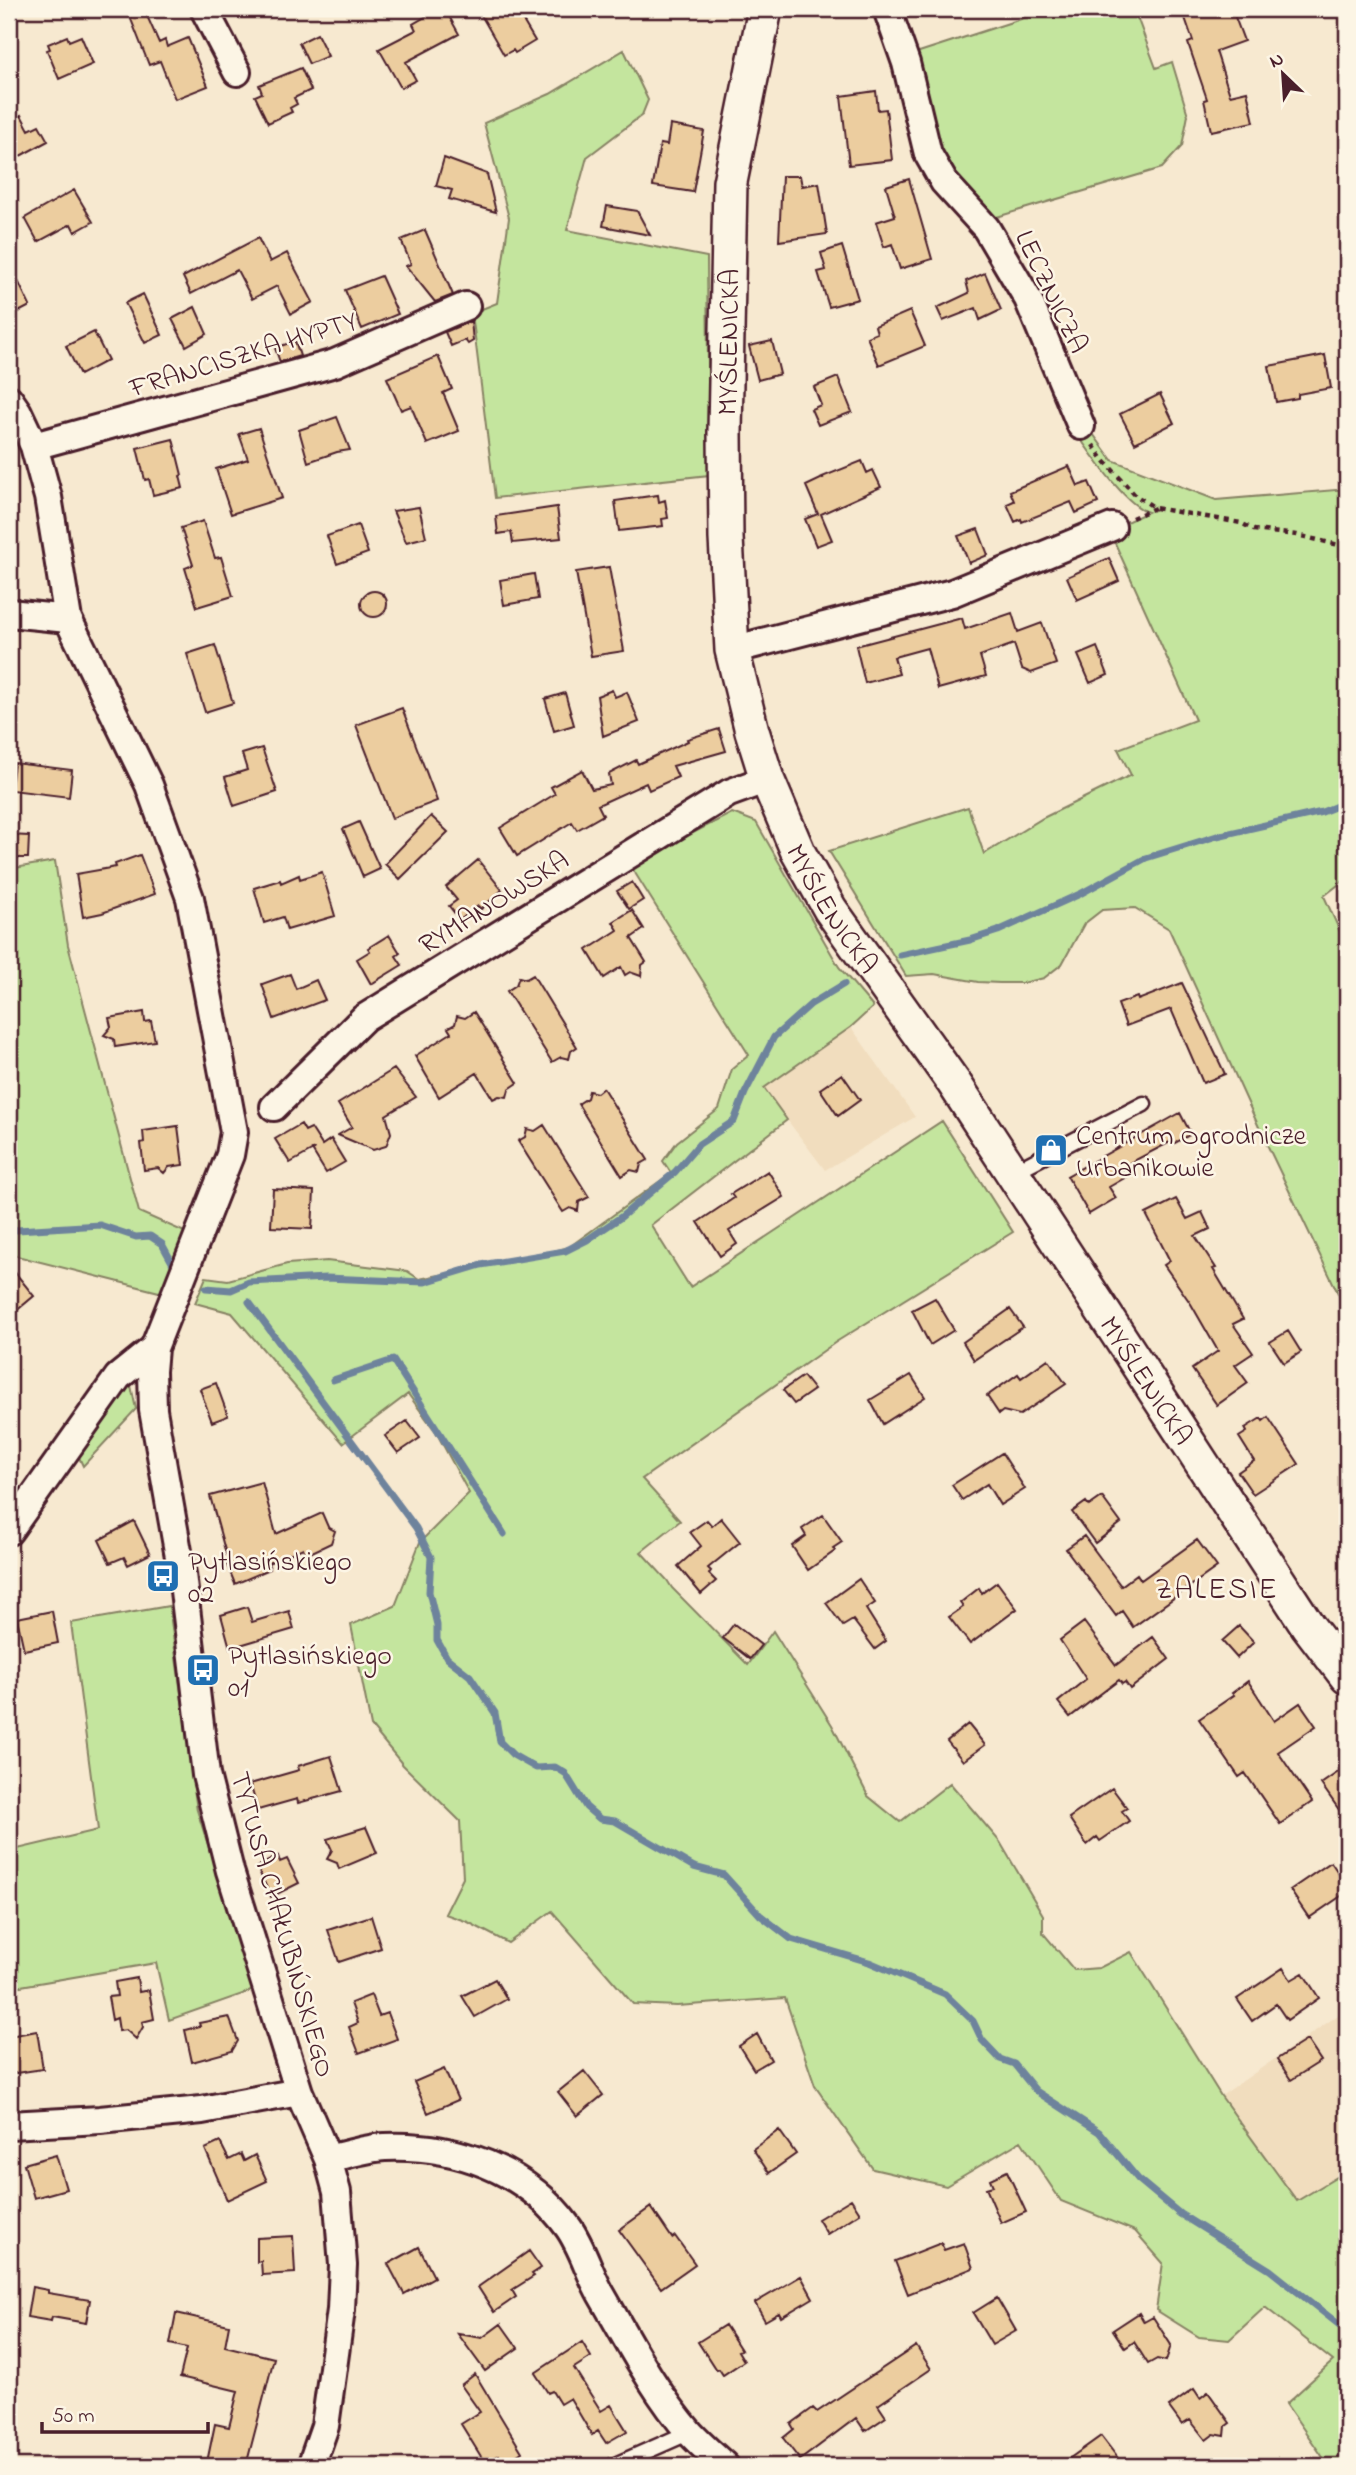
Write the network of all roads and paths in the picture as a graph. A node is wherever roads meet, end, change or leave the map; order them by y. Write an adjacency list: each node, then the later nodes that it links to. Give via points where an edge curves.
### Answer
1 (204, 9): 4 (street)
2 (765, 9): 13 (street, MYŚLENICKA, via 730,182 725,432)
3 (887, 9): 7 (street, LECZNICZA, via 906,63 928,154 944,182 986,228 1028,299)
4 (237, 72)
5 (466, 306): 8 (street, FRANCISZKA HYPTY, via 335,363)
6 (9, 399): 8 (street, TYTUSA CHAŁUBIŃSKIEGO)
7 (1082, 426): 10 (path, via 1126,486 1155,508)
8 (34, 446): 12 (street, TYTUSA CHAŁUBIŃSKIEGO, via 48,497)
9 (1112, 527): 13 (street, via 952,593)
10 (1347, 547)
11 (9, 613): 12 (street)
12 (68, 619): 18 (street, TYTUSA CHAŁUBIŃSKIEGO, via 149,785 190,898 234,1132 230,1155)
13 (732, 650): 14 (street, MYŚLENICKA)
14 (767, 779): 16 (street, RYMANOWSKA, via 729,793 364,1018); 17 (street, MYŚLENICKA, via 798,852 830,909)
15 (1144, 1104): 17 (lane)
16 (274, 1107)
17 (1010, 1170): 20 (street, MYŚLENICKA, via 1308,1626)
18 (154, 1348): 19 (street, via 118,1377); 21 (street, TYTUSA CHAŁUBIŃSKIEGO, via 153,1410 182,1574 206,1775 230,1871)
19 (9, 1531)
20 (1347, 1677)
21 (299, 2092): 22 (street, via 202,2110); 23 (street, TYTUSA CHAŁUBIŃSKIEGO)
22 (9, 2125)
23 (328, 2159): 24 (street, via 382,2147 429,2147 482,2162 542,2197 569,2228 644,2368); 25 (street, TYTUSA CHAŁUBIŃSKIEGO, via 341,2219 341,2311 325,2426)
24 (690, 2432): 26 (lane); 27 (street)
25 (311, 2466)
26 (613, 2466)
27 (724, 2466)

